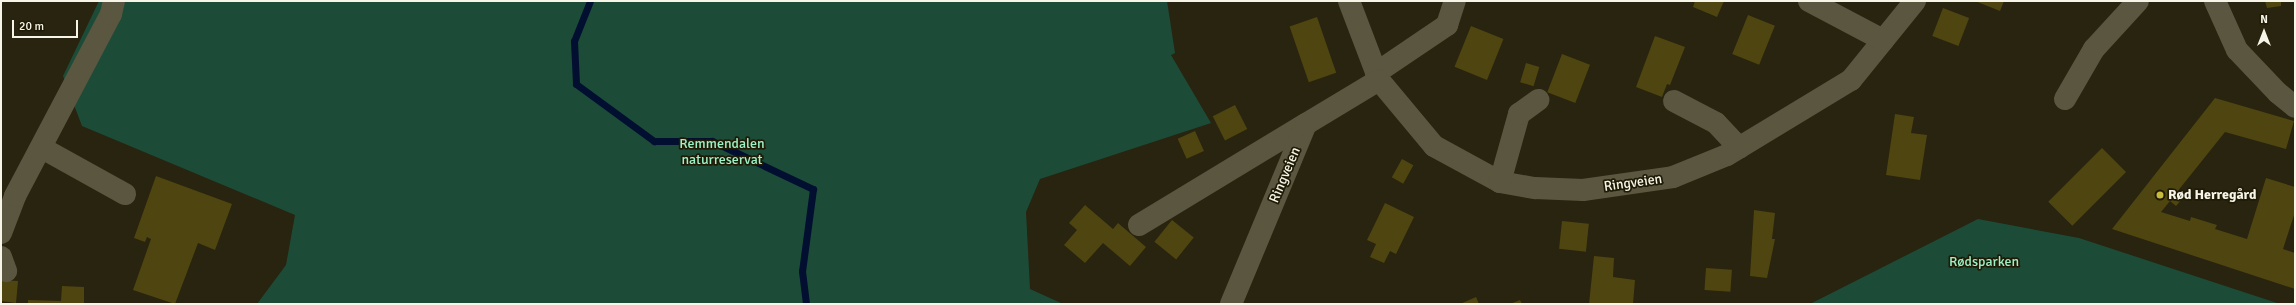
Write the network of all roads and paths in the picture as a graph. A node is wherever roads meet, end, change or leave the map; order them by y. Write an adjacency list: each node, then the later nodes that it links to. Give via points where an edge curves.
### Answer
1 (114, 1): 15 (street, via 111,14)
2 (1349, 1): 9 (street, Ringveien)
3 (1455, 1): 9 (street, via 1447,25)
4 (1809, 1): 8 (street)
5 (1915, 1): 8 (street, Ringveien)
6 (2138, 1): 10 (street, via 2094,49)
7 (2215, 1): 13 (street, via 2237,50 2279,85)
8 (1883, 40): 16 (street, Ringveien, via 1851,80)
9 (1377, 76): 14 (street); 17 (street, Ringveien, via 1434,146)
10 (2065, 99)
11 (1538, 100): 17 (street, via 1520,114)
12 (1674, 101): 16 (street, via 1716,123)
13 (2295, 107)
14 (1306, 124): 19 (street); 21 (street, Ringveien)
15 (42, 148): 18 (street); 20 (street, via 15,196)
16 (1739, 148): 17 (street, Ringveien, via 1666,178 1583,190 1535,188)
17 (1500, 182)
18 (125, 194)
19 (1139, 225)
20 (1, 233)
21 (1231, 304)

